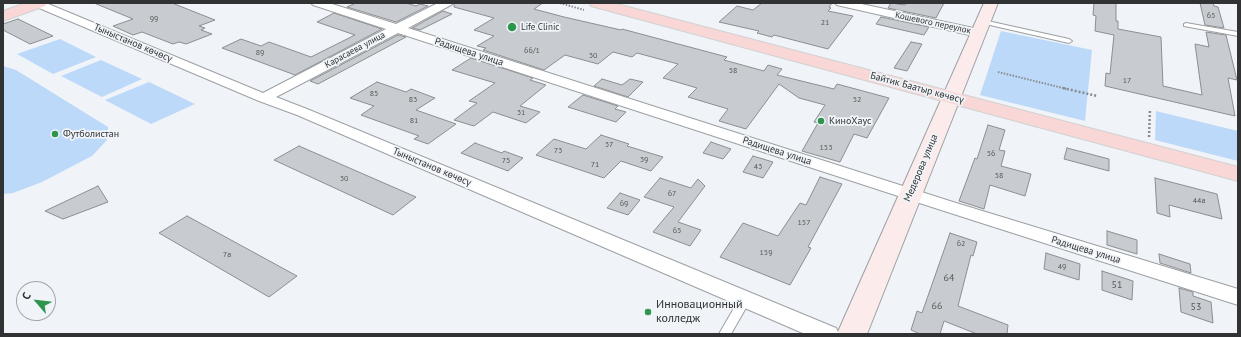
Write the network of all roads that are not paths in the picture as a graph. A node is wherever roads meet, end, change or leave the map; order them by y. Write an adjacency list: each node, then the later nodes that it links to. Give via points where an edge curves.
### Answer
1 (38, 3): 7 (main road); 14 (street, Тыныстанов көчөсү)
2 (317, 3): 9 (street, Радищева улица)
3 (447, 3): 9 (street, Карасаева улица)
4 (596, 3): 13 (main road, Байтик Баатыр көчөсү)
5 (841, 3): 10 (street, Кошевого переулок)
6 (991, 3): 10 (main road, Медерова улица)
7 (3, 16)
8 (1186, 25): 11 (lane)
9 (396, 28): 14 (street, Карасаева улица); 16 (street, Радищева улица)
10 (981, 28): 12 (lane); 13 (main road, Медерова улица)
11 (1238, 34)
12 (1069, 41)
13 (952, 97): 15 (main road, Байтик Баатыр көчөсү); 16 (main road, Медерова улица)
14 (264, 98): 18 (street, Тыныстанов көчөсү)
15 (1238, 174)
16 (910, 194): 17 (street, Радищева улица); 21 (main road, Медерова улица)
17 (1238, 297)
18 (745, 299): 19 (lane); 20 (street, Тыныстанов көчөсү)
19 (725, 334)
20 (828, 334)
21 (852, 334)

